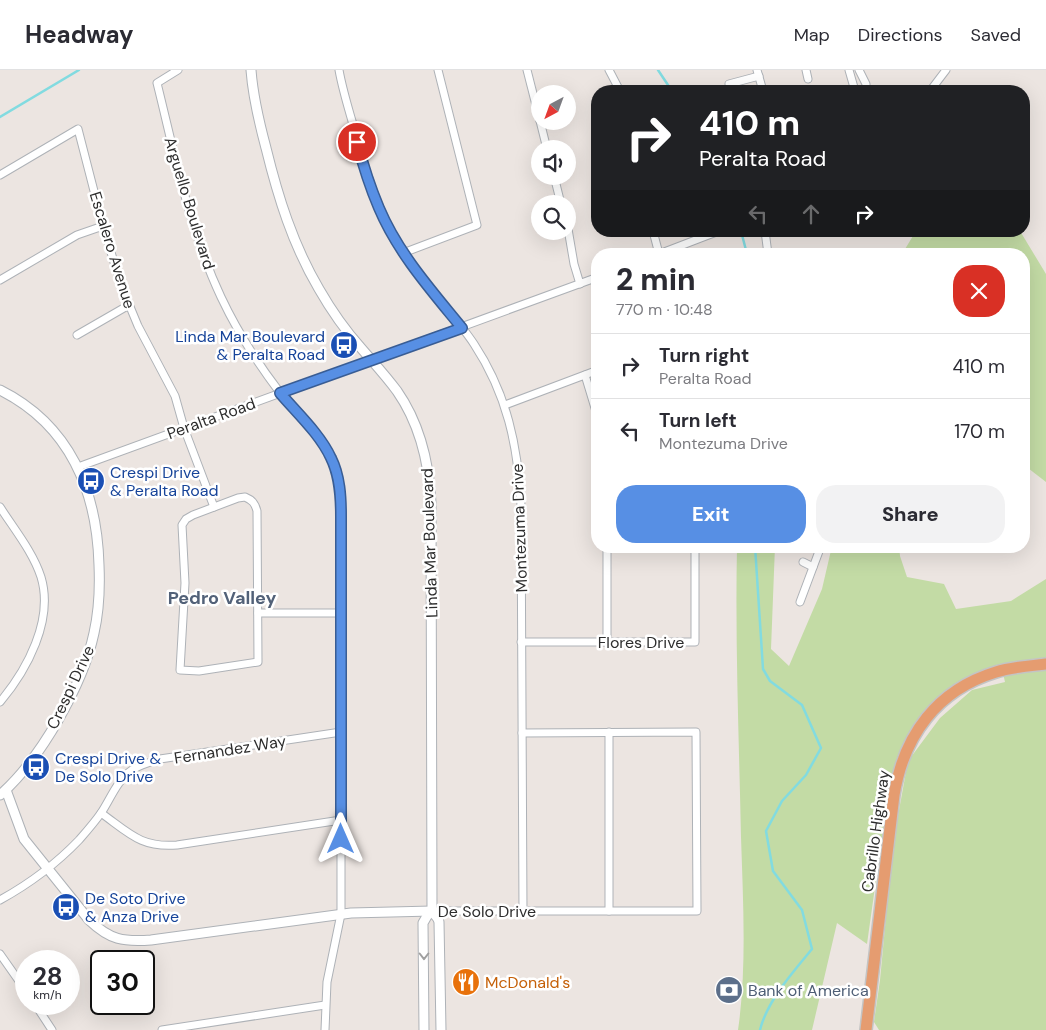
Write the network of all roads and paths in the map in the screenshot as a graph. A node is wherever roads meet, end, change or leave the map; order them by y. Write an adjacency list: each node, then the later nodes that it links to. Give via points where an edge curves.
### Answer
1 (178, 70): 35 (street, Arguello Boulevard, via 157,83 194,227 230,316)
2 (251, 70): 31 (street, Linda Mar Boulevard, via 258,116 275,184 294,238 330,306)
3 (339, 70): 24 (street, Montezuma Drive, via 370,185)
4 (438, 70): 24 (street, via 477,225)
5 (527, 70): 18 (street)
6 (608, 70): 14 (street)
7 (806, 70): 12 (street)
8 (849, 70): 15 (street)
9 (859, 70): 16 (street)
10 (946, 70): 17 (street)
11 (758, 73): 13 (street)
12 (808, 79)
13 (730, 84)
14 (617, 85)
15 (853, 85)
16 (866, 85)
17 (935, 85)
18 (531, 86)
19 (0, 175): 20 (street, Escalero Avenue, via 78,129)
20 (103, 226): 25 (street, via 77,235); 28 (street, Escalero Avenue)
21 (703, 237): 23 (street)
22 (570, 240): 27 (street)
23 (675, 248)
24 (403, 253): 29 (street, Montezuma Drive)
25 (0, 280)
26 (591, 280): 27 (street, Peralta Road)
27 (580, 284): 29 (street, Peralta Road)
28 (129, 305): 30 (street); 38 (street, Escalero Avenue, via 175,396)
29 (462, 328): 31 (street, Peralta Road); 37 (street, Montezuma Drive, via 485,363)
30 (77, 335)
31 (372, 360): 35 (street, Peralta Road); 62 (street, Linda Mar Boulevard, via 398,393 413,421 425,453 430,485)
32 (591, 373): 33 (street)
33 (585, 375): 36 (street); 37 (street)
34 (0, 390): 39 (street, Crespi Drive, via 43,420 64,444)
35 (280, 393): 38 (street, Peralta Road); 49 (street, Arguello Boulevard, via 324,446 336,471 341,516)
36 (591, 395)
37 (504, 405): 50 (street, Montezuma Drive, via 516,449 519,477)
38 (184, 428): 39 (street, Peralta Road); 41 (street, Escalero Avenue)
39 (78, 467): 57 (street, Crespi Drive, via 89,495 98,539 99,587 94,635 76,684 53,728)
40 (0, 507): 53 (street, via 37,566 44,601 41,626 32,648 16,682)
41 (214, 507): 48 (street, via 245,497 256,506); 48 (street, via 193,515 182,525 185,583 180,670 199,671 258,662)
42 (607, 553): 51 (street)
43 (695, 553): 51 (street, Flores Drive, via 696,642)
44 (818, 553): 46 (street)
45 (803, 562): 46 (street)
46 (813, 567): 47 (street)
47 (800, 602)
48 (258, 613): 49 (street)
49 (340, 613): 54 (street, Arguello Boulevard)
50 (521, 642): 51 (street, Flores Drive); 56 (street, Montezuma Drive)
51 (607, 642)
52 (1046, 664): 75 (highway, Cabrillo Highway, via 996,672 959,689 926,718 910,744 894,795)
53 (0, 702)
54 (341, 732): 58 (street, Fernandez Way, via 143,764 120,781); 59 (street, Arguello Boulevard)
55 (608, 732): 56 (street, De Solo Drive); 64 (street); 64 (street, De Solo Drive, via 696,732 697,911)
56 (522, 733): 63 (street, Montezuma Drive)
57 (3, 793): 60 (street, De Solo Drive, via 24,839)
58 (101, 813): 59 (street, via 146,844 161,846); 60 (street, Fernandez Way, via 79,840)
59 (342, 820): 65 (street, Arguello Boulevard)
60 (47, 868): 61 (street, Fernandez Way); 65 (street, De Solo Drive, via 94,925 114,938 130,942)
61 (0, 900)
62 (432, 911): 63 (street, De Solo Drive); 65 (street, De Solo Drive); 73 (street, Linda Mar Boulevard, one-way to 73, via 423,923); 74 (street, Linda Mar Boulevard, via 439,922)
63 (523, 911): 64 (street, De Solo Drive)
64 (609, 911)
65 (341, 914): 68 (street, Arguello Boulevard, via 331,959)
66 (0, 954): 67 (street)
67 (15, 975)
68 (326, 1005): 71 (street); 72 (street, Arguello Boulevard)
69 (42, 1015): 70 (street)
70 (52, 1030)
71 (162, 1030)
72 (325, 1030)
73 (424, 1030)
74 (441, 1030)
75 (866, 1030)

